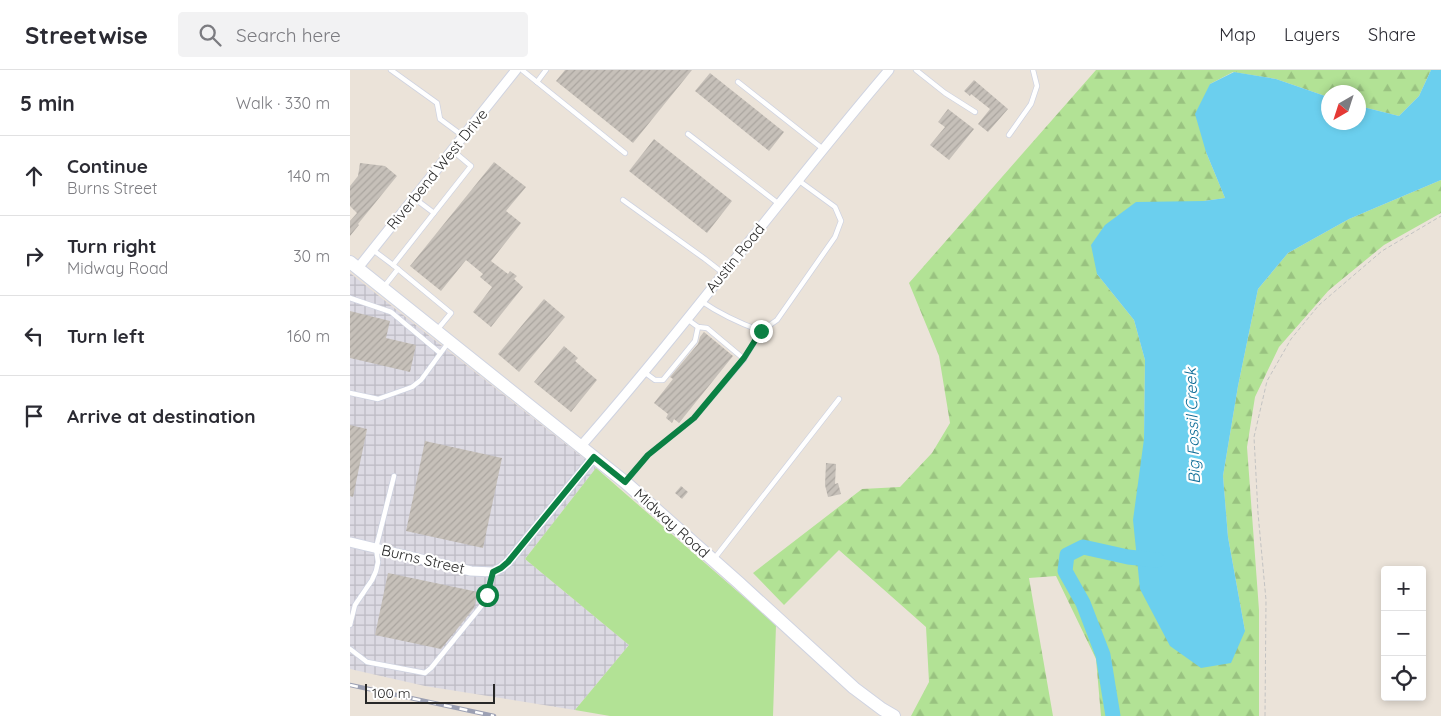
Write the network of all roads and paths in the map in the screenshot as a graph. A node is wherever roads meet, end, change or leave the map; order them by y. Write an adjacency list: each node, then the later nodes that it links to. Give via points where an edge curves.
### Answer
1 (391, 70): 13 (lane, via 437,103 440,119)
2 (516, 70): 13 (street, Riverbend West Drive)
3 (522, 70): 8 (lane)
4 (546, 70): 8 (lane)
5 (889, 70): 14 (street, Austin Road)
6 (916, 70): 10 (lane)
7 (1032, 70): 12 (lane, via 1037,86 1031,104)
8 (537, 82): 16 (lane)
9 (738, 82): 14 (lane)
10 (975, 112)
11 (688, 134): 20 (lane)
12 (1009, 135)
13 (463, 136): 15 (street, Riverbend West Drive)
14 (823, 149): 17 (street, Austin Road)
15 (452, 150): 18 (street, Riverbend West Drive); 21 (lane, via 471,166)
16 (625, 153)
17 (798, 180): 20 (street, Austin Road); 36 (lane, via 835,207 841,221 835,237 777,320)
18 (414, 198): 21 (lane); 23 (street, Riverbend West Drive)
19 (622, 200): 27 (lane)
20 (779, 204): 27 (street, Austin Road)
21 (434, 213): 25 (lane)
22 (1441, 216): 54 (path, via 1382,251 1319,305 1291,339 1267,381 1254,436 1266,600)
23 (373, 250): 24 (street, Riverbend West Drive); 25 (lane)
24 (354, 265): 28 (main road, Midway Road)
25 (393, 266): 26 (lane)
26 (398, 269): 28 (lane); 35 (lane, via 451,313)
27 (723, 273): 30 (street, Austin Road)
28 (383, 288): 31 (main road, Midway Road)
29 (350, 298): 32 (lane, via 390,312)
30 (701, 301): 33 (street, Austin Road); 36 (lane, via 737,322)
31 (406, 307): 32 (lane); 35 (main road, Midway Road)
32 (397, 318): 38 (lane)
33 (688, 319): 34 (lane); 40 (street, Austin Road)
34 (698, 328): 39 (lane, via 707,328); 40 (lane, via 696,341 663,380 655,380)
35 (436, 331): 37 (main road, Midway Road)
36 (761, 331): 39 (lane)
37 (449, 342): 38 (lane); 43 (main road, Midway Road)
38 (440, 354): 41 (lane, via 412,387 378,399)
39 (744, 358): 46 (lane, via 694,418 648,455)
40 (644, 372): 43 (street, Austin Road)
41 (350, 393)
42 (839, 399): 49 (lane)
43 (581, 446): 44 (main road, Midway Road)
44 (594, 457): 46 (main road, Midway Road); 50 (street, via 508,562)
45 (394, 476): 48 (lane)
46 (625, 482): 49 (main road, Midway Road)
47 (350, 542): 48 (street, Burns Street)
48 (376, 548): 50 (street, Burns Street); 51 (lane, via 376,571 355,604)
49 (713, 560): 53 (main road, Midway Road, via 854,688)
50 (493, 572): 52 (lane, via 483,604 425,673 368,662)
51 (350, 624)
52 (350, 649)
53 (894, 716)
54 (1265, 716)

